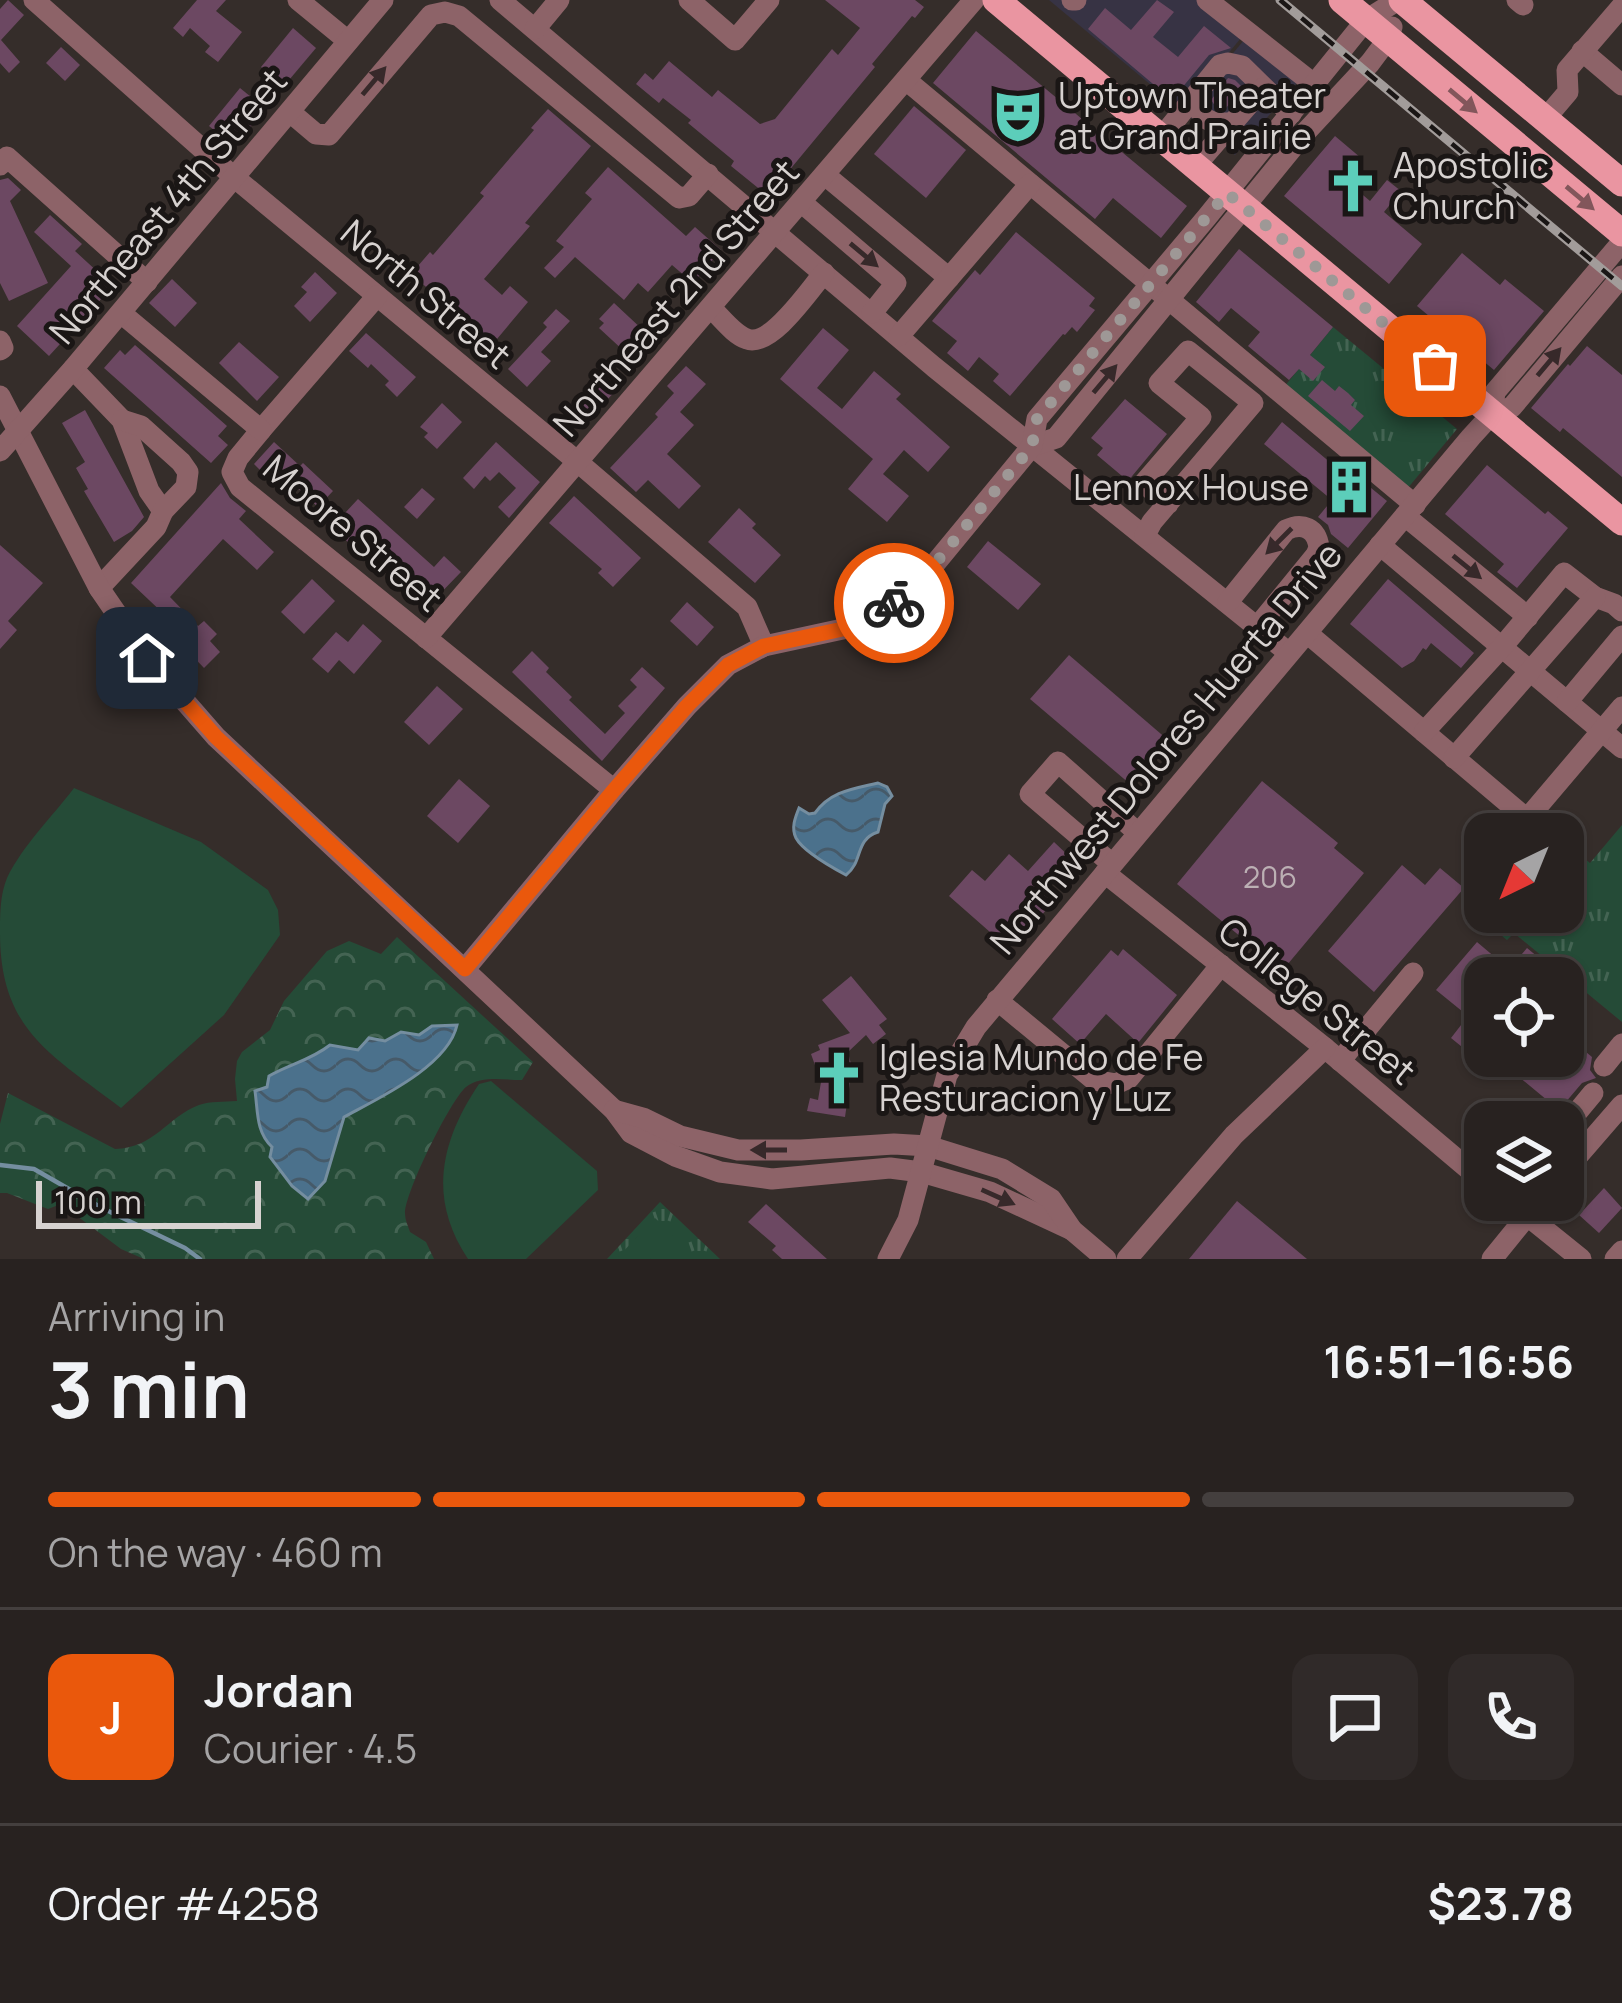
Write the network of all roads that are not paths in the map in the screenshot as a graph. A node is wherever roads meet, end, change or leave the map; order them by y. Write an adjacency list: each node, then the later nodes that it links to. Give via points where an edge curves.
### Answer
1 (34, 0): 33 (street, North Street)
2 (298, 0): 17 (street)
3 (383, 0): 17 (street, Northeast 4th Street)
4 (500, 0): 15 (street)
5 (559, 0): 15 (street)
6 (688, 0): 7 (street, via 736,40)
7 (769, 0)
8 (974, 0): 19 (street, Northeast 2nd Street)
9 (996, 0): 28 (main road)
10 (1207, 0): 20 (street)
11 (1342, 0): 14 (main road)
12 (1400, 0): 14 (street); 16 (street); 26 (main road)
13 (1622, 6): 18 (street)
14 (1366, 20): 16 (main road); 20 (street)
15 (535, 29): 31 (street)
16 (1388, 39): 36 (street); 39 (main road, one-way to 39)
17 (348, 41): 24 (street, Northeast 4th Street)
18 (1582, 51): 21 (street); 26 (street, via 1567,70 1568,92)
19 (906, 80): 32 (street, Northeast 2nd Street); 35 (street)
20 (1315, 85): 25 (street)
21 (1622, 85)
22 (1263, 88): 23 (street, via 1228,63); 25 (street); 27 (street)
23 (1188, 105): 27 (street, via 1209,122); 28 (street)
24 (290, 112): 31 (street, one-way to 31, via 329,135 431,15 445,13 459,16 679,198); 33 (street, Northeast 4th Street)
25 (1291, 114): 36 (street)
26 (1545, 119): 34 (main road)
27 (1232, 123): 30 (street)
28 (1161, 138): 30 (main road)
29 (0, 164): 44 (street, via 7,157)
30 (1195, 166): 36 (main road)
31 (708, 174): 38 (street)
32 (825, 175): 37 (street, Northeast 2nd Street); 43 (street)
33 (235, 178): 44 (street, Northeast 4th Street); 46 (street, North Street)
34 (1622, 183)
35 (1030, 184): 43 (street); 45 (street)
36 (1236, 201): 45 (street); 47 (street); 54 (main road)
37 (801, 202): 38 (street, Northeast 2nd Street); 49 (street, one-way to 49, via 896,283)
38 (776, 231): 41 (street); 48 (street, Northeast 2nd Street)
39 (1622, 232)
40 (1622, 242): 54 (street, via 1495,392)
41 (824, 273): 48 (street, via 758,340); 49 (street)
42 (1622, 276): 54 (street, one-way to 42, via 1512,407)
43 (950, 278): 51 (street)
44 (148, 282): 50 (street, Northeast 4th Street)
45 (1150, 286): 47 (street); 58 (street, via 1037,419)
46 (376, 296): 56 (street); 60 (street, North Street)
47 (1169, 302): 58 (street, one-way to 47, via 1056,438); 62 (street)
48 (711, 308): 60 (street, Northeast 2nd Street)
49 (872, 313): 51 (street)
50 (121, 314): 52 (street, Northeast 4th Street); 56 (street, Moore Street)
51 (899, 336): 58 (street)
52 (74, 369): 55 (street); 57 (street, Northeast 4th Street)
53 (0, 396): 57 (street)
54 (1492, 414): 62 (street, Northwest Dolores Huerta Drive); 64 (main road)
55 (122, 419): 63 (street); 63 (street, via 141,426 188,472 186,488)
56 (261, 430): 75 (street, Moore Street, via 232,472 240,487)
57 (18, 433): 59 (street, Northeast 4th Street); 67 (street)
58 (1032, 446): 65 (street); 76 (street, via 910,594 852,627)
59 (0, 451)
60 (579, 463): 75 (street, Northeast 2nd Street); 76 (street, North Street, via 747,607)
61 (1168, 504): 61 (street, via 1252,403 1188,350 1159,383 1201,417 1144,483); 65 (street)
62 (1410, 510): 66 (street, Northwest Dolores Huerta Drive); 71 (street, one-way to 71)
63 (164, 511): 67 (street)
64 (1622, 522)
65 (1145, 535): 69 (street)
66 (1381, 545): 73 (street, Northwest Dolores Huerta Drive); 77 (street)
67 (99, 588): 90 (street, via 216,737)
68 (1595, 597): 70 (street); 71 (street, via 1564,572); 79 (street)
69 (1228, 602): 72 (street); 72 (street, one-way to 69, via 1316,555 1314,532 1286,530)
70 (1622, 611)
71 (1528, 617): 77 (street)
72 (1258, 626): 78 (street)
73 (1307, 633): 78 (street, Northwest Dolores Huerta Drive); 83 (street)
74 (1622, 636): 80 (street)
75 (426, 638): 86 (street, Moore Street)
76 (764, 646): 86 (street, via 728,665)
77 (1502, 647): 79 (street); 83 (street)
78 (1289, 653): 87 (street, Northwest Dolores Huerta Drive)
79 (1530, 670): 80 (street); 85 (street)
80 (1567, 702): 82 (street)
81 (1622, 707): 82 (street)
82 (1602, 731): 84 (street); 85 (street, via 1527,819)
83 (1424, 732): 85 (street)
84 (1622, 748)
85 (1454, 758)
86 (614, 790): 90 (street)
87 (1138, 833): 88 (street, Northwest Dolores Huerta Drive); 88 (street, College Street, via 1058,762 1030,794)
88 (1109, 868): 89 (street, College Street); 92 (street, Northwest Dolores Huerta Drive)
89 (1221, 965): 92 (street, via 1116,1084 1094,1080); 94 (street, College Street)
90 (465, 969): 98 (street)
91 (1413, 973): 94 (street)
92 (997, 1000): 100 (street, Northwest Dolores Huerta Drive, via 947,1075)
93 (1622, 1044): 95 (street)
94 (1332, 1055): 102 (street, College Street); 111 (street, via 1234,1135)
95 (1612, 1065)
96 (1590, 1090): 97 (street)
97 (1583, 1101)
98 (614, 1110): 100 (street, one-way to 98, via 813,1138 738,1150); 103 (street, via 631,1133 720,1172 772,1179)
99 (1618, 1117): 101 (street)
100 (928, 1146): 103 (street, Northwest Dolores Huerta Drive); 106 (street, via 1002,1169 1051,1199)
101 (1584, 1152)
102 (1464, 1164)
103 (921, 1172): 106 (street, one-way to 106, via 990,1192); 109 (street, Northwest Dolores Huerta Drive)
104 (1524, 1221): 108 (street)
105 (1545, 1221): 112 (street)
106 (1072, 1230): 110 (street)
107 (1622, 1251): 113 (street)
108 (1499, 1257)
109 (888, 1259)
110 (1106, 1259)
111 (1126, 1259)
112 (1581, 1259)
113 (1615, 1259)

